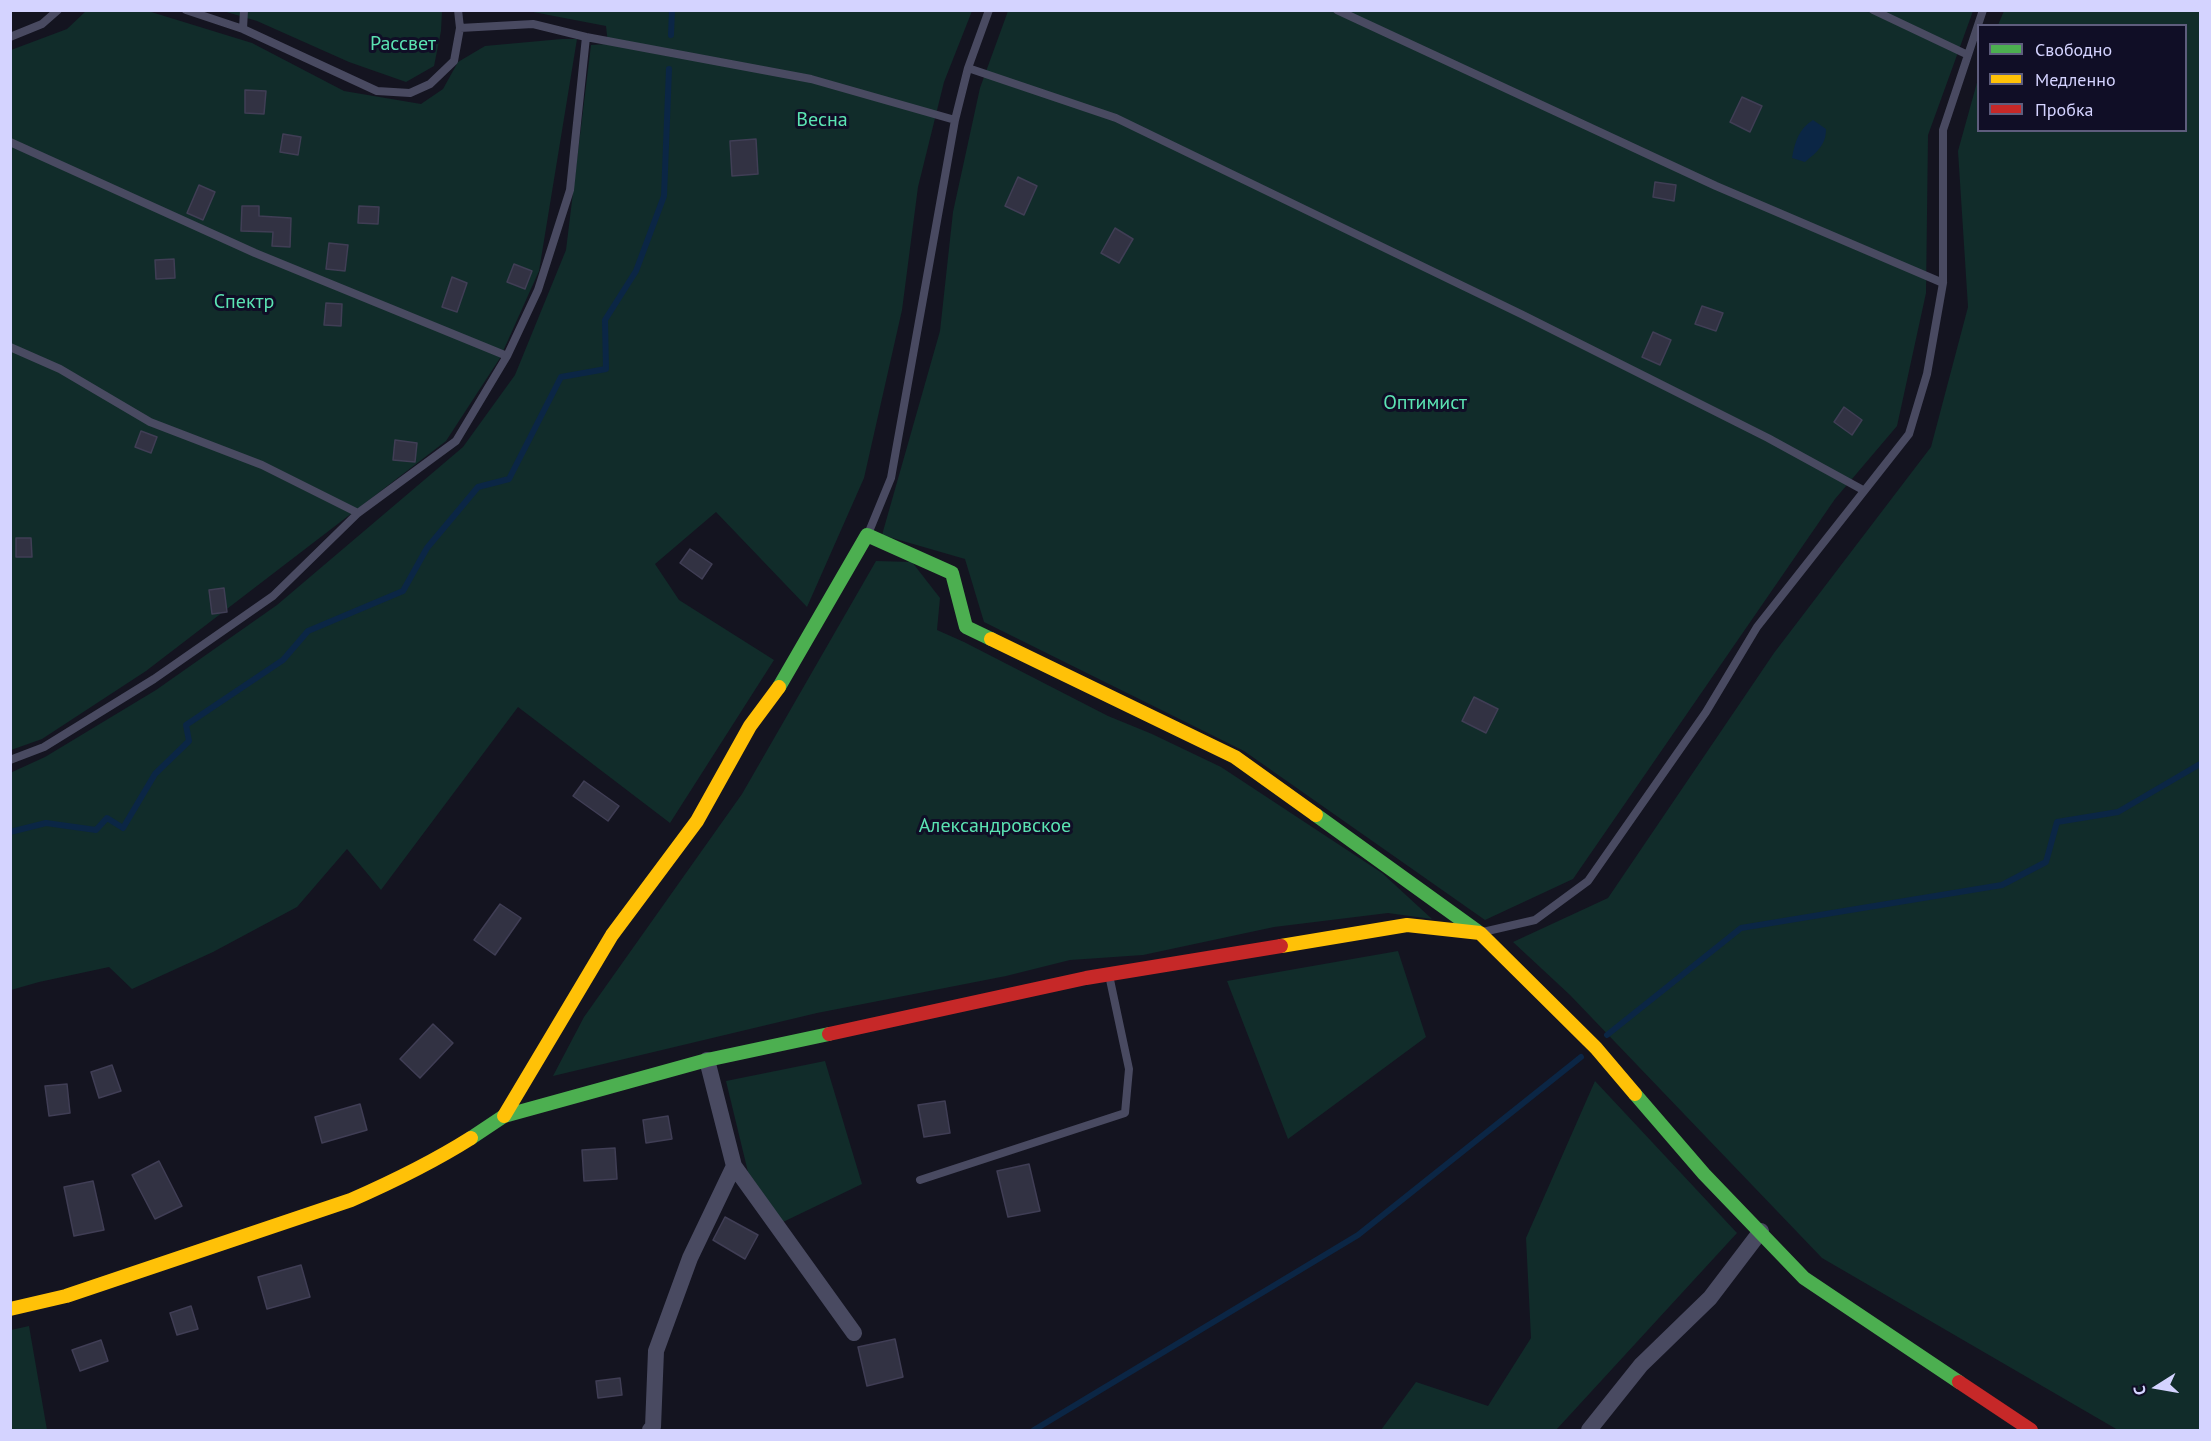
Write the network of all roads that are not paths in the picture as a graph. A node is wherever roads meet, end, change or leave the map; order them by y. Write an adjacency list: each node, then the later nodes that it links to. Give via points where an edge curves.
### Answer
1 (58, 10): 11 (lane, via 42,24)
2 (186, 10): 10 (lane)
3 (244, 10): 10 (lane)
4 (458, 10): 8 (lane)
5 (989, 10): 14 (lane)
6 (1337, 10): 17 (lane, via 1716,186)
7 (1873, 10): 13 (lane)
8 (460, 28): 10 (lane, via 454,62 430,84 410,93 376,91); 12 (lane, via 533,24)
9 (1977, 28): 13 (lane)
10 (243, 29)
11 (10, 37)
12 (585, 37): 15 (lane, via 811,80); 19 (lane, via 570,190 538,290)
13 (1968, 55): 17 (lane, via 1943,130)
14 (968, 68): 15 (lane); 20 (lane, via 1116,118 1533,320)
15 (955, 120): 22 (lane, via 891,478)
16 (10, 142): 19 (lane, via 255,253)
17 (1943, 283): 20 (lane, via 1927,374 1909,434)
18 (10, 347): 21 (lane, via 60,369 150,422 262,465)
19 (507, 356): 21 (lane, via 456,441)
20 (1863, 490): 24 (lane, via 1757,627 1706,712 1588,881 1536,920)
21 (358, 513): 23 (lane, via 273,596 154,679 44,747)
22 (867, 535): 24 (street, via 952,573 966,627 1235,757); 27 (street, via 697,821 612,934)
23 (10, 760)
24 (1480, 933): 25 (street, via 1407,925); 30 (street, via 1596,1048 1704,1174)
25 (1109, 974): 26 (street); 29 (lane, via 1129,1069 1125,1113)
26 (707, 1060): 27 (street); 28 (street)
27 (504, 1116): 31 (street, via 449,1152 351,1200 66,1296)
28 (734, 1166): 32 (street); 33 (street, via 690,1258 656,1351)
29 (920, 1180)
30 (1761, 1232): 34 (street, via 1710,1298 1641,1365); 35 (street, via 1804,1278)
31 (10, 1309)
32 (854, 1333)
33 (650, 1431)
34 (1589, 1431)
35 (2031, 1431)

